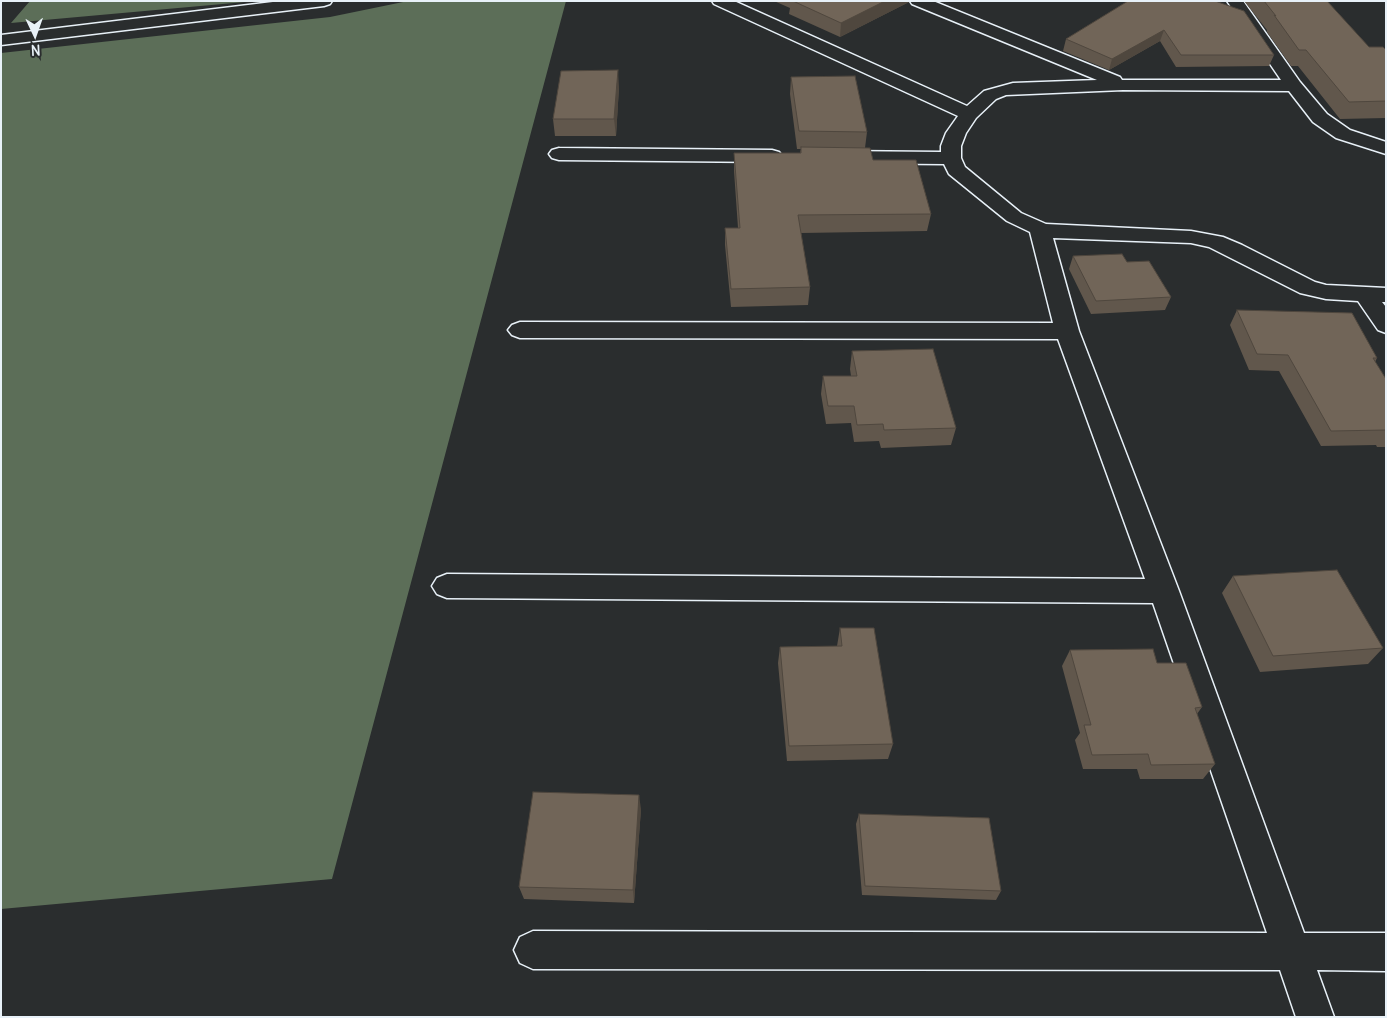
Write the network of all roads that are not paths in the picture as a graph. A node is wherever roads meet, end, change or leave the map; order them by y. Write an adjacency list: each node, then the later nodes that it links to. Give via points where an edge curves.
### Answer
1 (324, 1): 5 (street)
2 (720, 1): 8 (street)
3 (918, 1): 6 (street)
4 (1234, 2): 7 (street)
5 (1, 40)
6 (1123, 85): 7 (street); 8 (street, via 1000,90)
7 (1294, 86): 9 (street, via 1320,118 1332,127 1343,134)
8 (969, 114): 13 (street, via 956,133)
9 (1386, 148)
10 (559, 154): 11 (street)
11 (794, 156)
12 (814, 157): 13 (street)
13 (951, 158): 14 (street, via 956,170 1007,211)
14 (1040, 229): 15 (street, via 1192,237 1234,250 1308,288); 18 (street)
15 (1376, 295): 16 (street)
16 (1386, 325)
17 (520, 330): 18 (street)
18 (1067, 331): 20 (street)
19 (447, 586): 20 (street)
20 (1164, 591): 22 (street)
21 (533, 950): 22 (street)
22 (1292, 951): 23 (street); 24 (street)
23 (1386, 952)
24 (1315, 1017)

